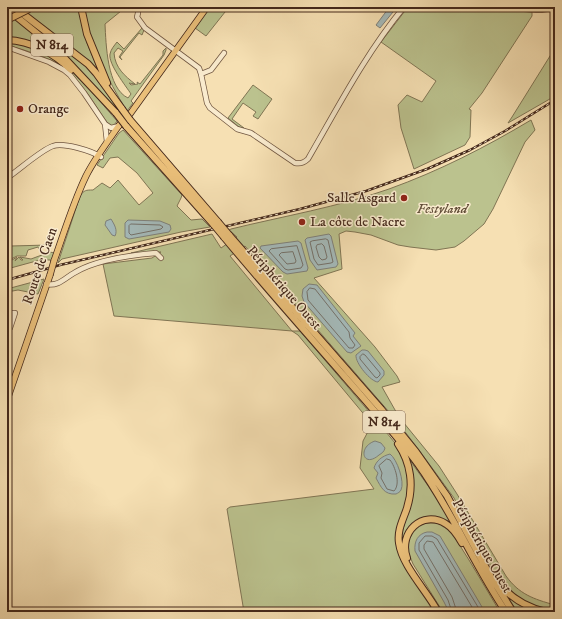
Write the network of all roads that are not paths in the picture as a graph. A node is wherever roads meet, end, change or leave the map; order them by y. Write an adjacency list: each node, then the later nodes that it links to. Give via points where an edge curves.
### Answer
1 (14, 7): 18 (highway, via 88,64)
2 (80, 7): 18 (highway, Périphérique Ouest / N 814, via 99,66)
3 (204, 7): 14 (main road, Route de Caen)
4 (207, 7): 14 (main road, Route de Caen)
5 (404, 7): 16 (street, via 376,43 344,93 308,159 302,163 295,163 251,133 240,130 210,108)
6 (493, 7): 8 (street, via 540,10)
7 (30, 8): 11 (highway, bridge)
8 (555, 8)
9 (7, 9): 17 (highway, Périphérique Ouest / N 814, via 55,48)
10 (138, 13): 14 (street, via 137,17 145,28)
11 (7, 20)
12 (7, 40): 17 (highway, via 27,44 52,54)
13 (7, 47): 20 (street, via 64,70 75,80)
14 (175, 49): 16 (street, via 197,66); 19 (main road, Route de Caen); 19 (main road, Route de Caen, via 139,96)
15 (224, 52): 16 (street, via 211,70)
16 (202, 74)
17 (91, 88): 19 (highway, Périphérique Ouest / N 814, bridge, via 116,113)
18 (122, 109): 19 (highway, Périphérique Ouest / N 814, bridge)
19 (123, 124): 20 (street, via 111,128); 21 (main road, Route de Caen); 23 (main road, Route de Caen); 27 (highway, Périphérique Ouest / N 814, bridge)
20 (105, 126): 21 (street)
21 (107, 143): 22 (street, via 100,149); 23 (main road, Route de Caen)
22 (89, 150): 23 (street); 24 (street); 25 (street, via 62,145 52,146)
23 (100, 156): 24 (main road, Route de Caen); 26 (main road, Route de Caen)
24 (94, 163): 26 (main road, Route de Caen)
25 (7, 178)
26 (82, 186): 29 (main road, Route de Caen, bridge)
27 (238, 250): 33 (highway, Périphérique Ouest / N 814); 35 (highway, Périphérique Ouest / N 814, via 381,409 416,452 446,496)
28 (161, 258): 29 (street, via 156,253 126,256 78,271 55,285)
29 (46, 284): 32 (main road, Route de Caen)
30 (7, 313): 31 (street, via 15,313 10,328)
31 (7, 327)
32 (7, 400)
33 (373, 409): 34 (highway, Périphérique Ouest / N 814, via 430,481); 36 (highway, via 400,446 409,470 409,499 398,534 401,552)
34 (477, 564): 36 (highway, via 455,532 446,524 437,520 426,520 411,529 405,540 406,556); 37 (highway, Périphérique Ouest / N 814)
35 (488, 571): 38 (highway, Périphérique Ouest / N 814); 39 (highway, via 514,598)
36 (440, 612)
37 (506, 612)
38 (513, 612)
39 (546, 612)

